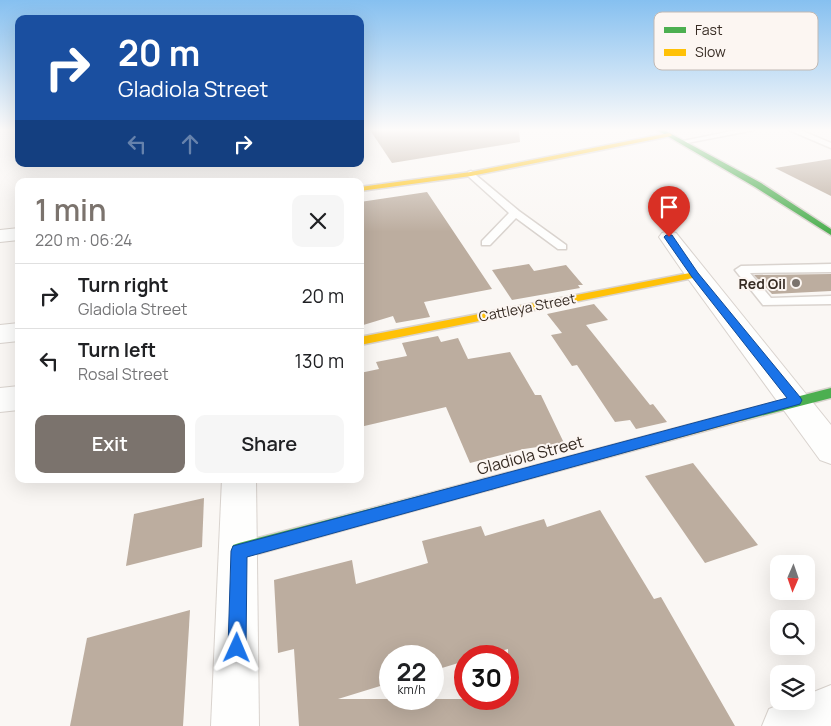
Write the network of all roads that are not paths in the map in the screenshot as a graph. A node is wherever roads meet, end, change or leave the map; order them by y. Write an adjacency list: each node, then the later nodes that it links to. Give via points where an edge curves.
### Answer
1 (518, 164): 3 (main road)
2 (721, 164): 6 (main road)
3 (471, 174): 4 (main road); 5 (lane)
4 (364, 188)
5 (515, 214): 10 (lane); 11 (lane)
6 (831, 233)
7 (15, 234): 8 (street)
8 (0, 236)
9 (669, 237): 13 (street)
10 (486, 242)
11 (562, 248)
12 (831, 268): 14 (lane, via 741,270 768,302)
13 (695, 275): 17 (main road, Cattleya Street); 21 (street)
14 (831, 300)
15 (15, 332): 16 (street)
16 (0, 334)
17 (364, 340)
18 (831, 394): 21 (main road, Gladiola Street)
19 (15, 398): 20 (street)
20 (0, 400)
21 (796, 400): 22 (street); 24 (main road, Gladiola Street)
22 (831, 450)
23 (240, 483): 24 (street)
24 (239, 551): 26 (street)
25 (831, 709): 27 (street)
26 (235, 726)
27 (786, 726)

